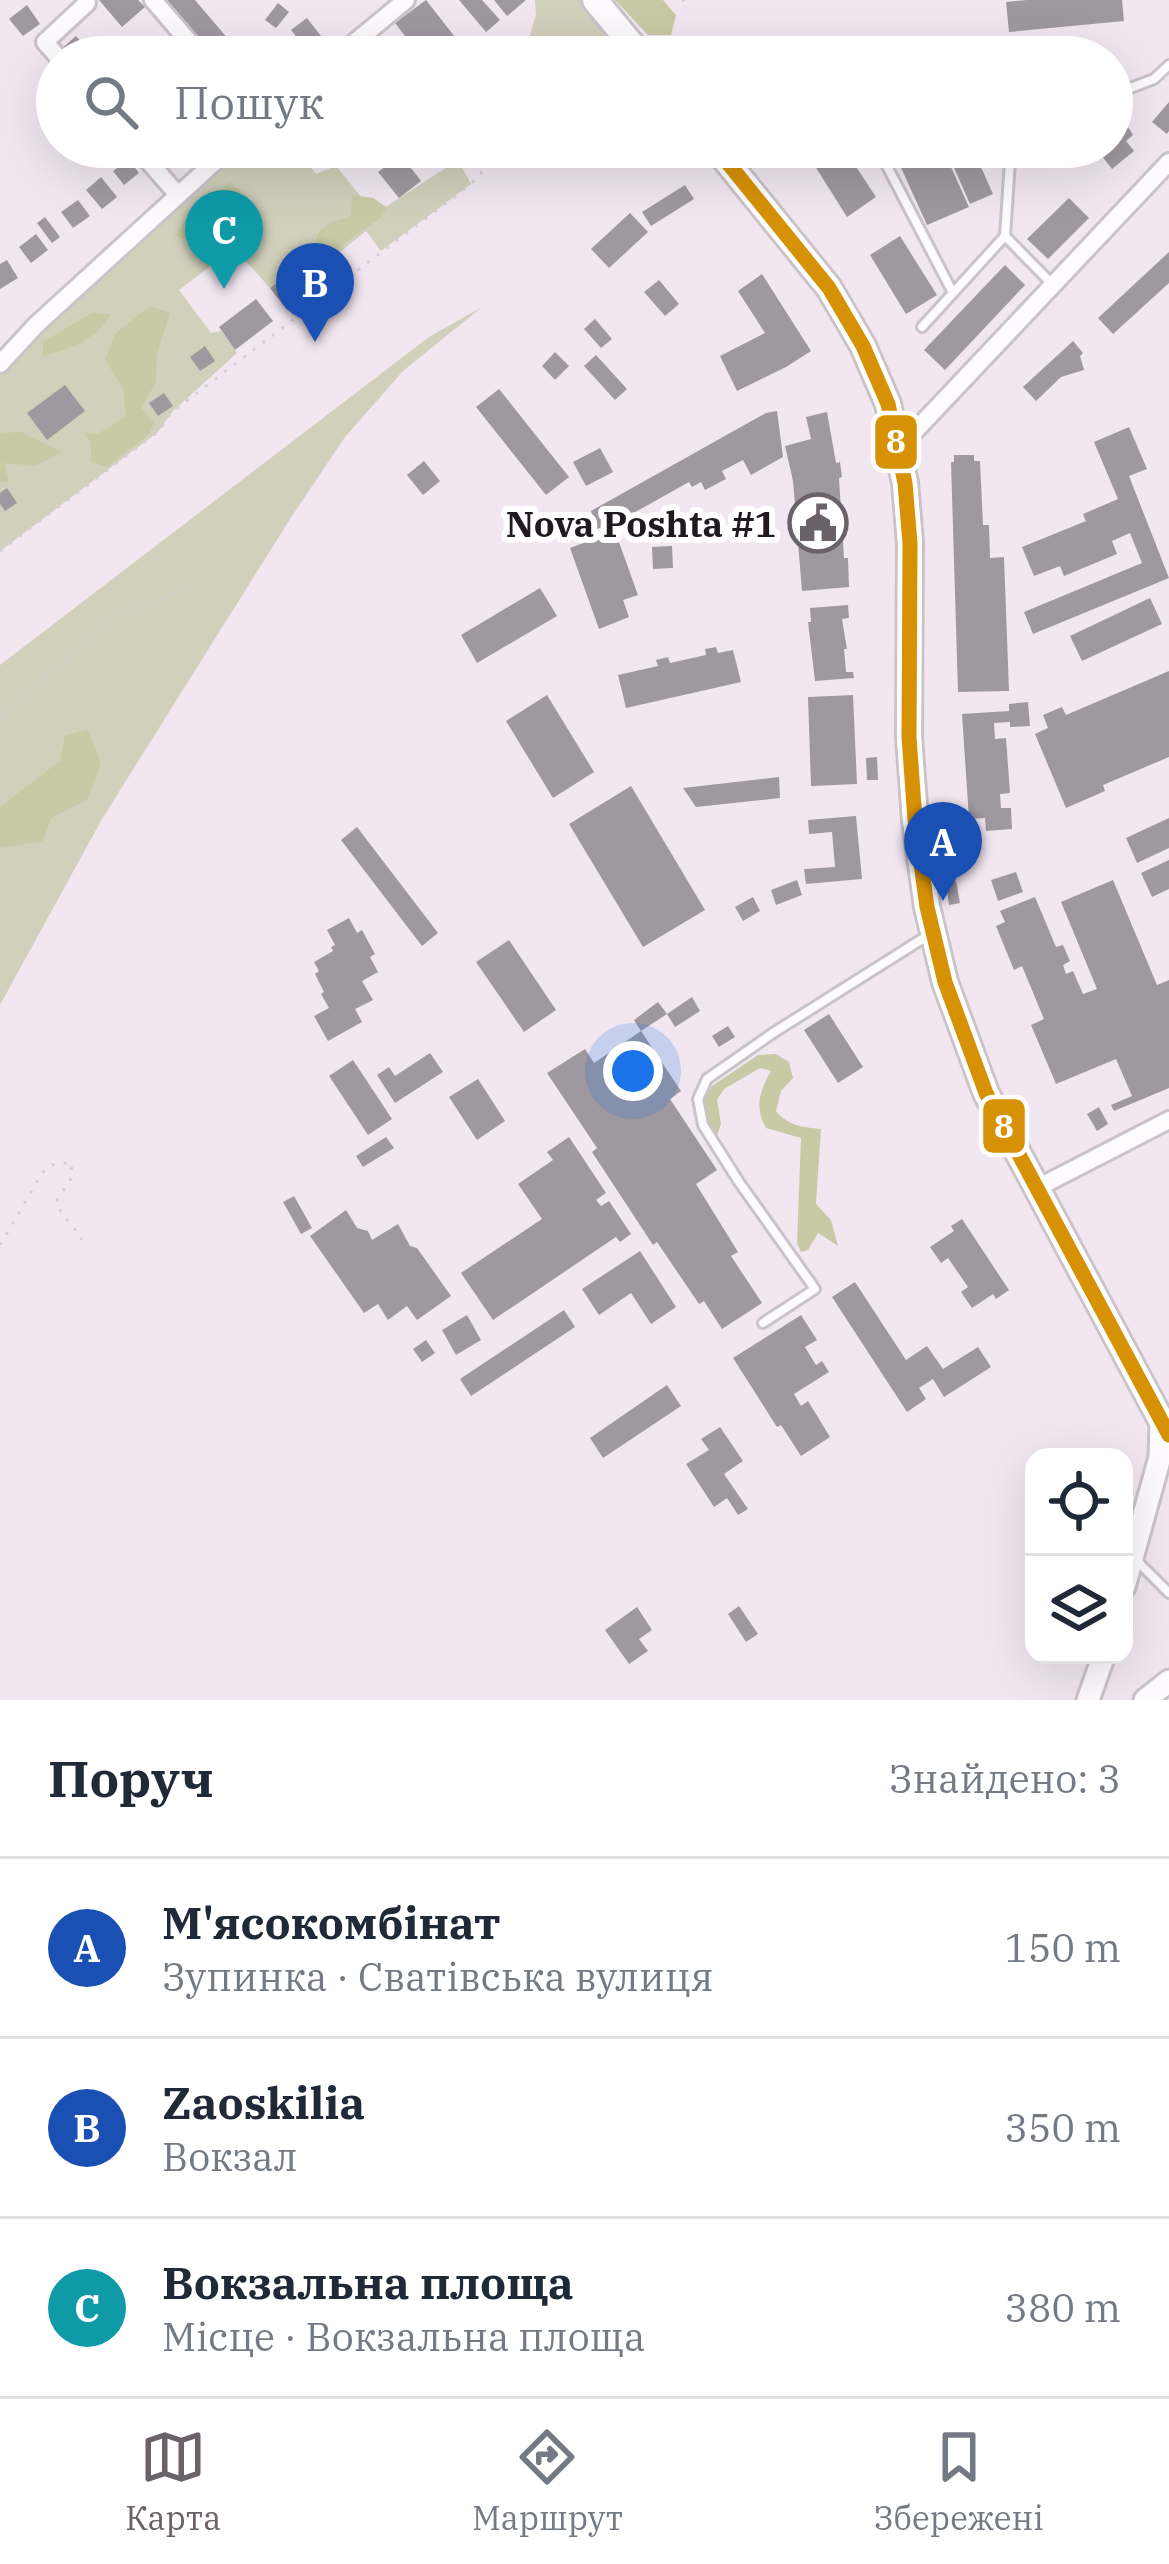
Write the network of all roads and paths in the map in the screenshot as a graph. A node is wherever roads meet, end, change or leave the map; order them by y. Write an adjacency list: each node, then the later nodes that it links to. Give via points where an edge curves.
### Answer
1 (153, 0): 7 (street)
2 (406, 0): 5 (street)
3 (596, 0): 9 (main road)
4 (87, 4): 6 (street)
5 (383, 7): 8 (street)
6 (51, 36)
7 (184, 36)
8 (356, 36)
9 (625, 36)
10 (1169, 65): 11 (lane)
11 (1133, 88)
12 (1169, 162): 21 (street)
13 (154, 168): 19 (street)
14 (208, 168): 19 (street)
15 (486, 168): 26 (path)
16 (733, 168): 25 (main road, via 829,288 863,346)
17 (888, 168): 22 (lane)
18 (1010, 168): 20 (lane)
19 (178, 195): 24 (street)
20 (1005, 236): 21 (lane); 22 (lane)
21 (1053, 285): 25 (street)
22 (953, 293): 23 (lane)
23 (922, 327)
24 (0, 364)
25 (898, 448): 29 (main road, via 910,543 910,758)
26 (0, 551)
27 (195, 587): 28 (path, via 126,610)
28 (0, 717)
29 (933, 932): 31 (main road, via 986,1093); 34 (lane, via 706,1079 698,1099 703,1124 815,1289)
30 (1169, 1120): 31 (street)
31 (1037, 1189): 35 (main road)
32 (82, 1240): 33 (path, via 56,1202 72,1178 71,1162 42,1173)
33 (0, 1246)
34 (763, 1323)
35 (1165, 1428): 36 (street)
36 (1133, 1557): 37 (lane)
37 (1169, 1593)
38 (1101, 1664): 39 (street)
39 (1088, 1700)

